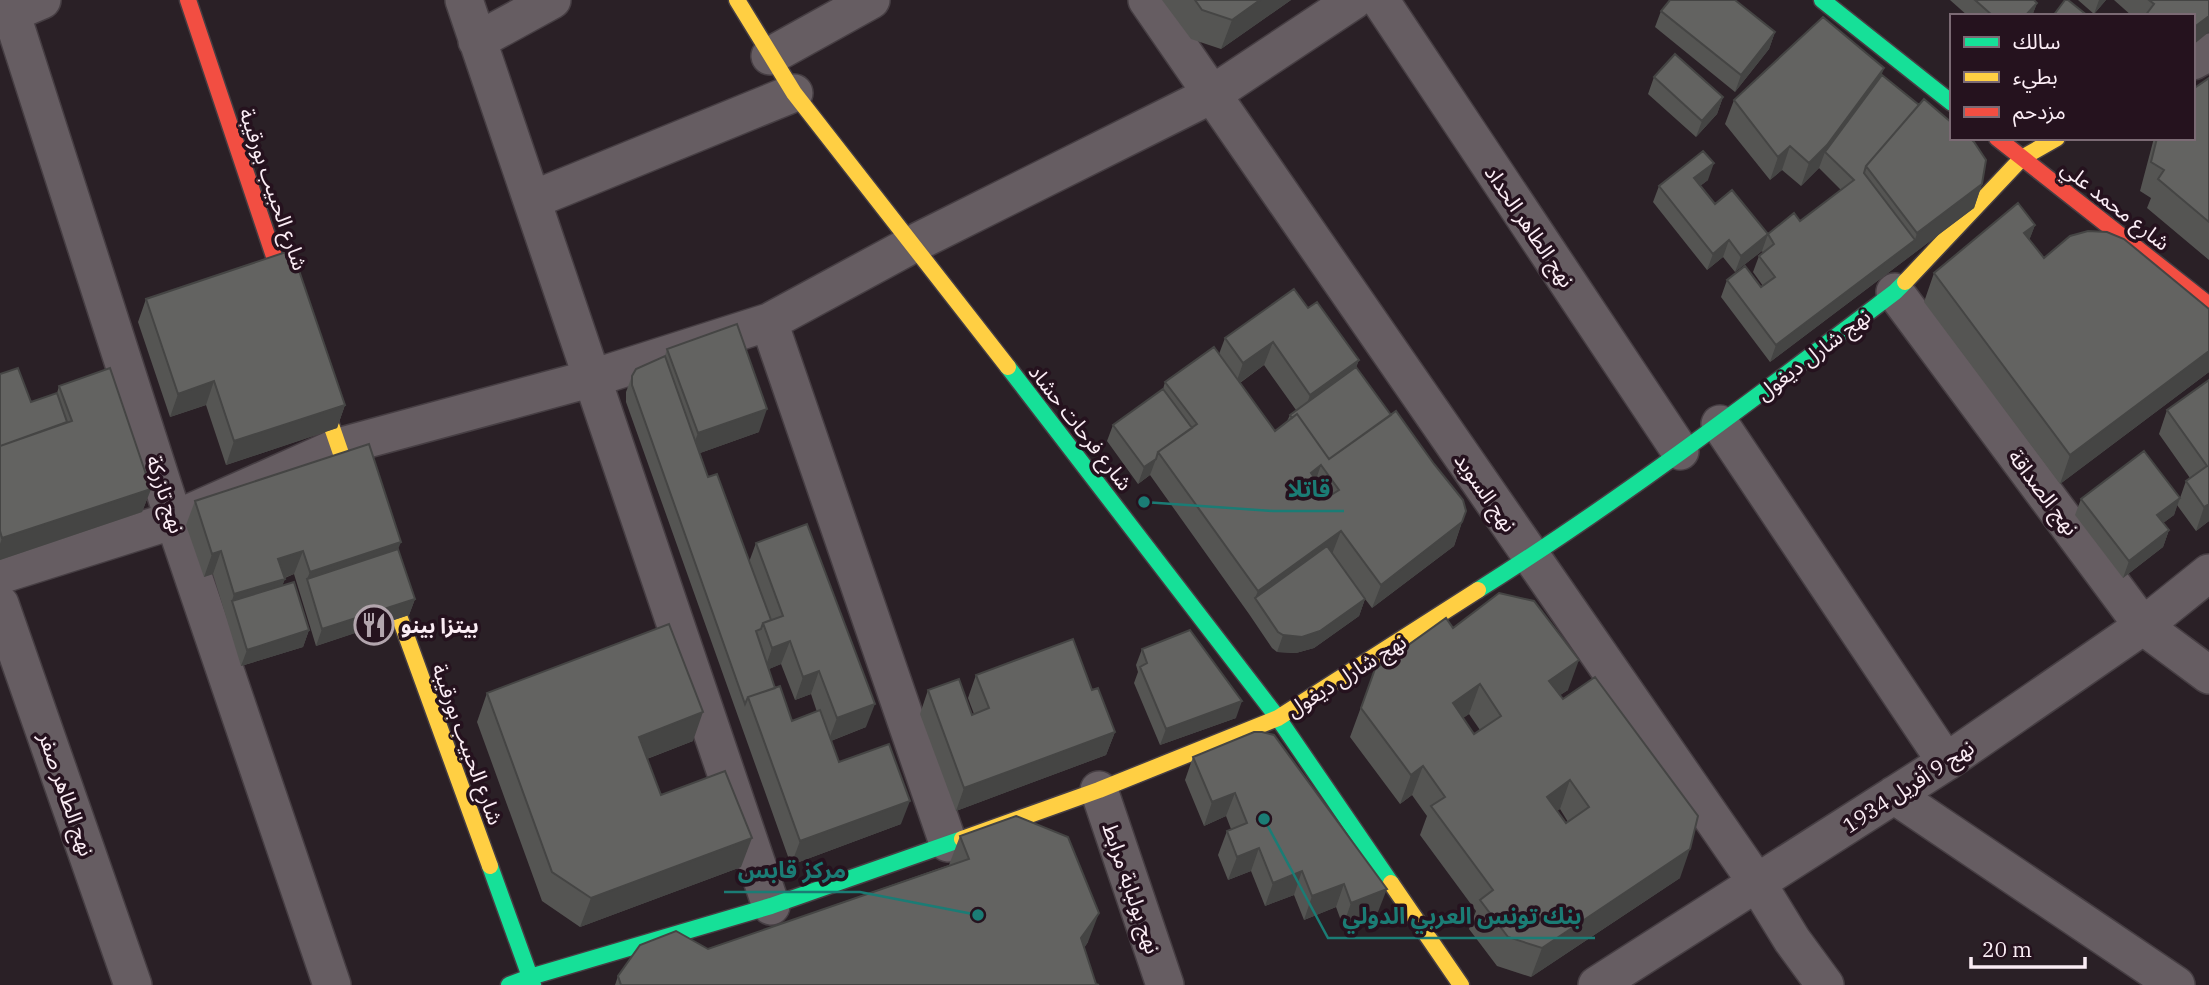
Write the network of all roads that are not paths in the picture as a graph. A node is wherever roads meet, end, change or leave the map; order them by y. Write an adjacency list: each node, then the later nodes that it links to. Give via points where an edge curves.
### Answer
1 (188, 0): 23 (street, شارع الحبيب بورقيبة)
2 (464, 0): 11 (street)
3 (552, 0): 11 (street)
4 (737, 0): 12 (street, شارع فرحات حشاد)
5 (871, 0): 12 (street)
6 (1147, 0): 14 (street, نهج السويد)
7 (1354, 0): 14 (street)
8 (1380, 0): 29 (street, نهج الطاهر الحداد)
9 (1822, 0): 15 (street)
10 (15, 8): 31 (street, نهج تازركة)
11 (477, 41): 19 (street)
12 (770, 56): 13 (street, شارع فرحات حشاد)
13 (794, 93): 19 (street); 20 (street, شارع فرحات حشاد)
14 (1212, 95): 20 (street); 33 (street, نهج السويد)
15 (1950, 101)
16 (2000, 140): 18 (street, شارع محمد علي)
17 (2054, 140): 18 (street, نهج شارل ديغول)
18 (2022, 158): 21 (street, نهج شارل ديغول); 22 (street, شارع محمد علي)
19 (532, 200): 26 (street)
20 (913, 244): 24 (street); 39 (street, شارع فرحات حشاد)
21 (1895, 292): 27 (street, نهج شارل ديغول); 37 (street, نهج الصداقة)
22 (2209, 305)
23 (294, 316)
24 (769, 322): 26 (street); 43 (street)
25 (312, 368): 28 (street)
26 (593, 378): 28 (street); 45 (street)
27 (1720, 424): 29 (street, نهج شارل ديغول); 40 (street)
28 (338, 447): 30 (street); 31 (street)
29 (1680, 451): 33 (street, نهج شارل ديغول)
30 (362, 512)
31 (174, 520): 35 (street); 48 (street, نهج تازركة)
32 (376, 550): 46 (street, شارع الحبيب بورقيبة)
33 (1531, 557): 39 (street, نهج شارل ديغول); 44 (street, نهج السويد)
34 (2209, 573): 37 (street, نهج 9 أفريل 1934)
35 (0, 575)
36 (0, 604): 47 (street, نهج الطاهر صفر)
37 (2143, 626): 38 (street, نهج الصداقة); 40 (street, نهج 9 أفريل 1934)
38 (2209, 675)
39 (1278, 718): 41 (street, نهج شارل ديغول); 51 (street, شارع فرحات حشاد)
40 (1946, 762): 42 (street, نهج 9 أفريل 1934)
41 (1099, 790): 43 (street, نهج شارل ديغول); 50 (street, نهج بولبابة مرابط)
42 (1894, 795): 44 (street, نهج 9 أفريل 1934); 54 (street)
43 (948, 843): 45 (street, نهج شارل ديغول)
44 (1756, 883): 52 (street, نهج 9 أفريل 1934); 53 (street, نهج السويد)
45 (771, 906): 46 (street, نهج شارل ديغول)
46 (531, 981): 49 (street, نهج شارل ديغول)
47 (134, 985)
48 (332, 985)
49 (509, 985)
50 (1166, 985)
51 (1461, 985)
52 (1597, 985)
53 (1825, 985)
54 (2176, 985)

